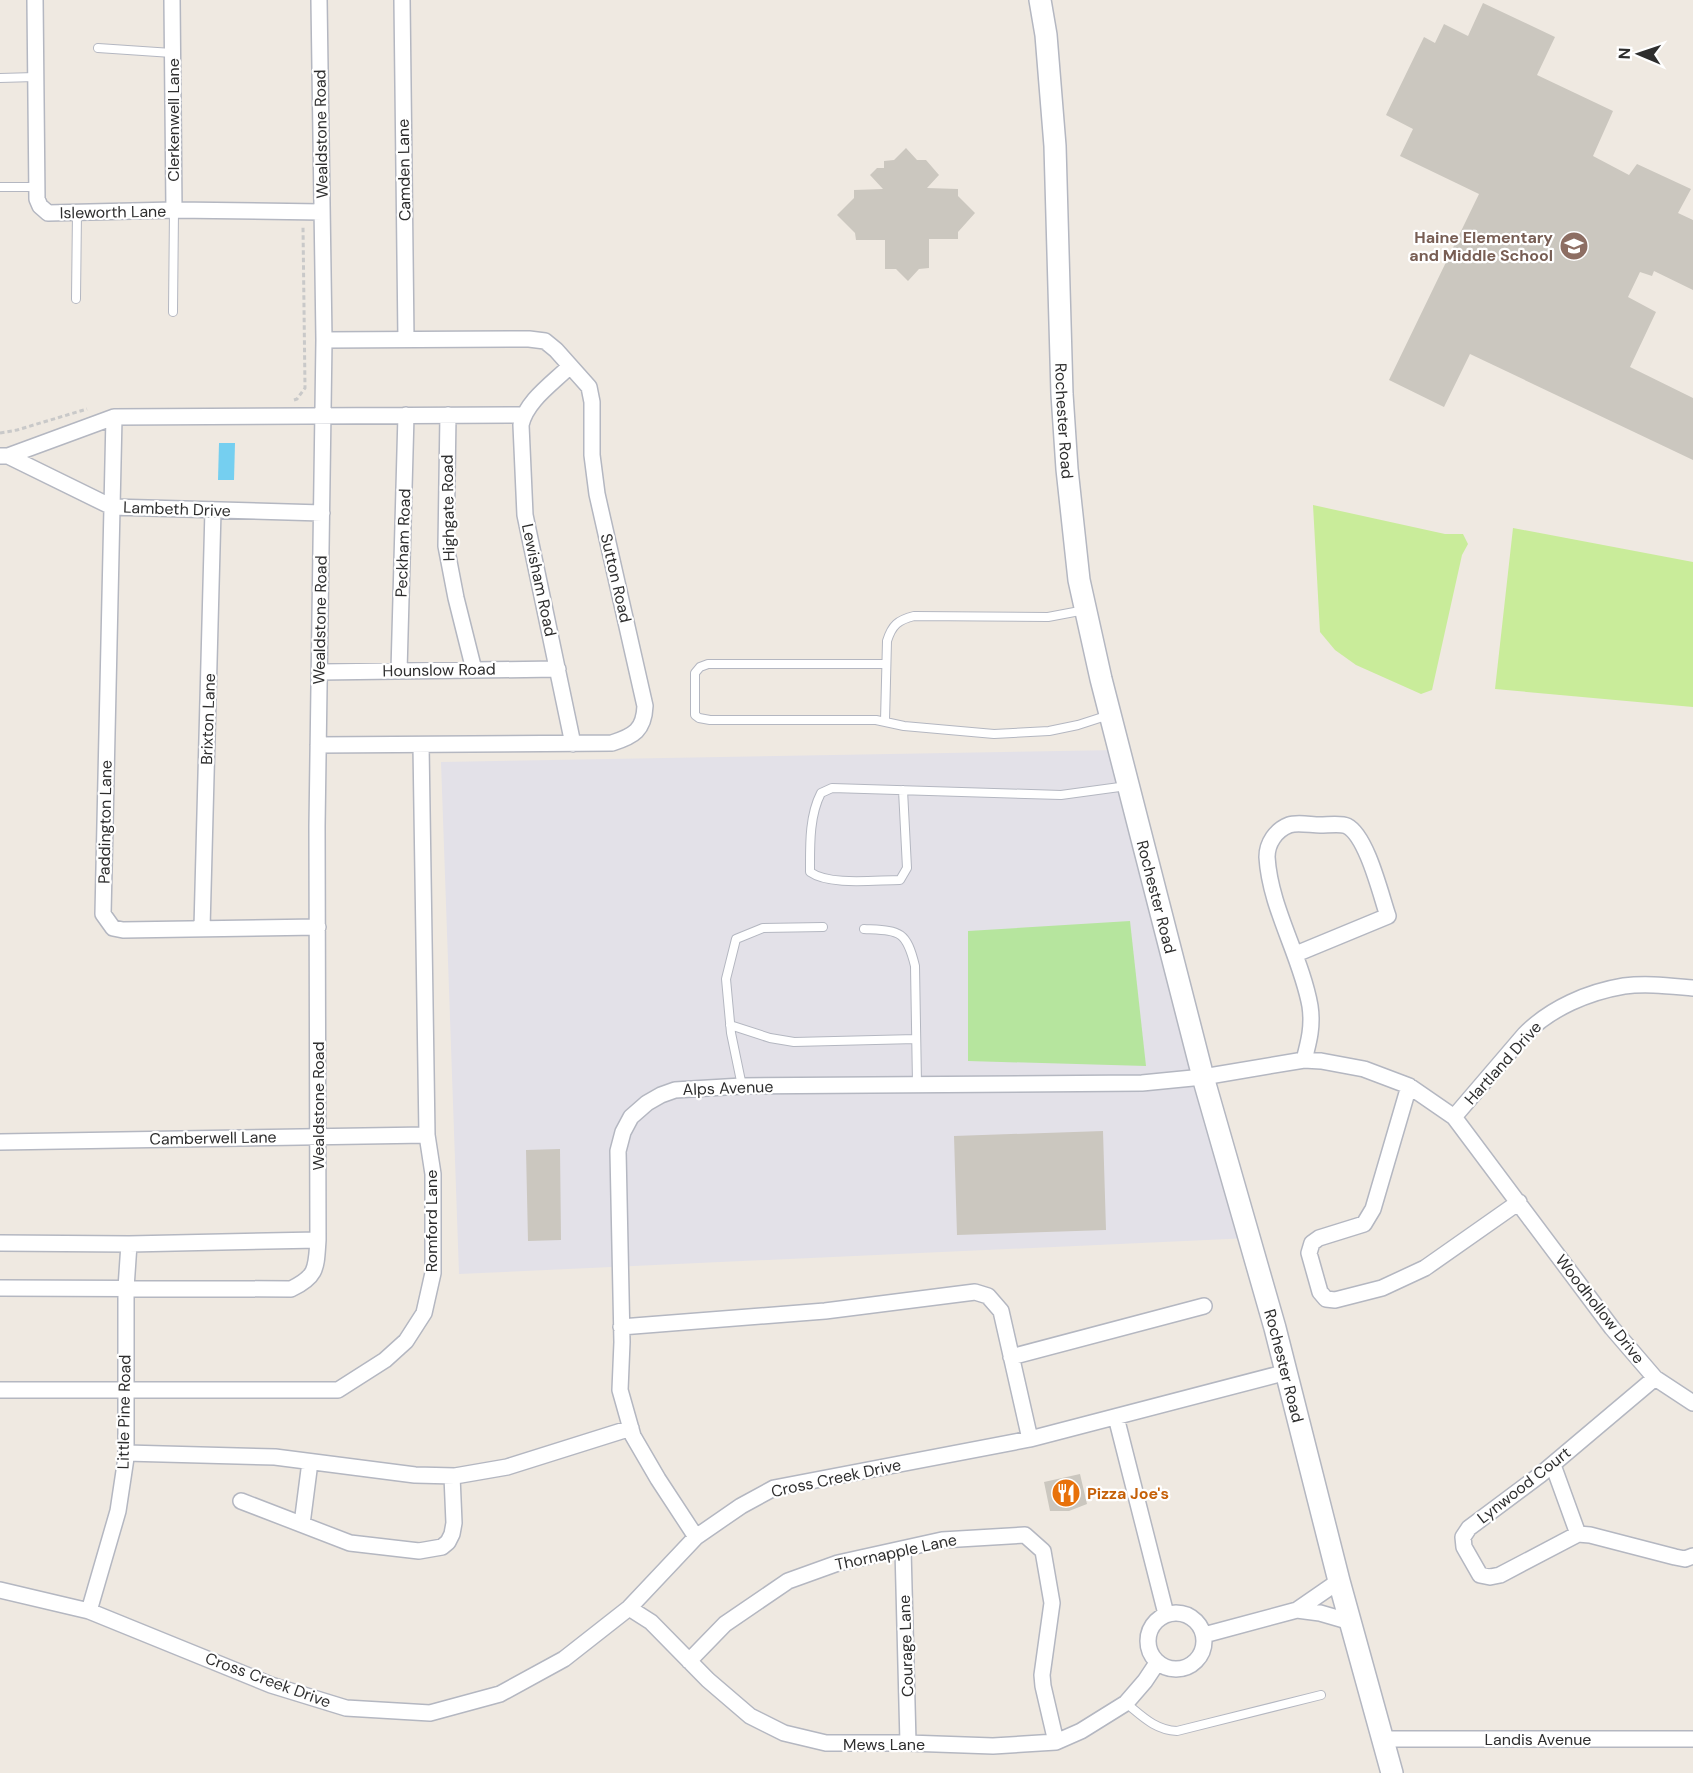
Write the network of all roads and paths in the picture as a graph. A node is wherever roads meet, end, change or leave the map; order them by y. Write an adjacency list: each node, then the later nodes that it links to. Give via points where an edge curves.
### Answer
1 (34, 0): 8 (street, Isleworth Lane)
2 (172, 0): 7 (street, Clerkenwell Lane)
3 (319, 0): 15 (street, Wealdstone Road)
4 (402, 0): 19 (street, Camden Lane)
5 (1040, 0): 33 (street, Rochester Road, via 1055,146 1067,469)
6 (98, 48): 7 (lane)
7 (172, 53): 12 (street, Clerkenwell Lane)
8 (36, 76): 9 (lane); 11 (street, Isleworth Lane)
9 (0, 78)
10 (0, 187): 11 (lane)
11 (37, 187): 13 (street, Isleworth Lane, via 37,199 48,213)
12 (174, 210): 13 (street, Isleworth Lane); 14 (street, Isleworth Lane); 17 (lane, Clerkenwell Lane)
13 (77, 212): 16 (lane)
14 (303, 212): 15 (street, Isleworth Lane); 21 (path, via 304,388 297,399)
15 (322, 212): 18 (street, Wealdstone Road)
16 (76, 299)
17 (173, 312)
18 (324, 340): 19 (street, Sutton Road); 23 (street, Wealdstone Road)
19 (406, 340): 20 (street, Sutton Road, via 545,341)
20 (570, 366): 26 (street); 41 (street, Sutton Road, via 589,387 597,494 645,706 638,731 625,739)
21 (288, 400)
22 (94, 407): 28 (path)
23 (323, 415): 24 (street); 27 (street, Lambeth Drive); 32 (street, Wealdstone Road)
24 (406, 415): 25 (street); 37 (street, Peckham Road)
25 (448, 415): 26 (street); 36 (street, Highgate Road, via 446,546)
26 (523, 415): 35 (street, Lewisham Road, via 525,515)
27 (114, 417): 29 (street, Lambeth Drive); 30 (street, Paddington Lane)
28 (0, 433)
29 (4, 456): 30 (street, Lambeth Drive)
30 (111, 507): 31 (street, Lambeth Drive); 48 (street, Paddington Lane, via 103,914 113,928 123,930)
31 (213, 510): 32 (street, Lambeth Drive); 48 (street, Brixton Lane)
32 (322, 513): 38 (street, Wealdstone Road)
33 (1086, 610): 34 (lane, via 1048,617 914,616 896,622 890,630); 39 (street, Rochester Road)
34 (886, 664): 40 (lane); 40 (lane, via 708,664 695,673 695,715 699,718)
35 (558, 669): 36 (street, Hounslow Road); 41 (street, Lewisham Road)
36 (474, 670): 37 (street, Hounslow Road)
37 (399, 671): 38 (street, Hounslow Road)
38 (320, 672): 42 (street, Wealdstone Road)
39 (1110, 714): 40 (lane, via 1048,731 994,734); 44 (street, Rochester Road)
40 (885, 721)
41 (573, 744): 43 (street, Sutton Road)
42 (318, 745): 43 (street, Sutton Road); 46 (street, Wealdstone Road)
43 (421, 745): 60 (street, Romford Lane)
44 (1128, 786): 45 (lane, via 1061,795); 55 (street, Rochester Road)
45 (903, 790): 45 (lane, via 832,789 820,793 810,841 810,872 830,879 900,880 907,868)
46 (318, 927): 48 (street, Paddington Lane); 61 (street, Wealdstone Road)
47 (823, 927): 52 (lane, via 763,928 736,939 726,979)
48 (202, 928)
49 (864, 929): 53 (lane, via 892,931 905,937 911,949 915,966)
50 (1296, 954): 50 (street, via 1282,922 1267,856 1269,844 1290,824 1346,825 1363,844 1388,916); 54 (street, via 1312,1025)
51 (1693, 988): 59 (street, Hartland Drive, via 1624,986 1563,1007 1525,1034)
52 (730, 1025): 53 (lane, via 794,1042); 57 (lane)
53 (916, 1039): 56 (lane)
54 (1304, 1060): 55 (street, Woodhollow Drive); 58 (street, Woodhollow Drive, via 1364,1069)
55 (1203, 1077): 56 (street, Alps Avenue, via 1142,1083); 72 (street, Rochester Road)
56 (917, 1084): 57 (street, Alps Avenue)
57 (742, 1086): 70 (street, Alps Avenue, via 675,1090 661,1095 631,1117 623,1132 618,1151)
58 (1409, 1086): 59 (street, Woodhollow Drive); 63 (street, via 1364,1224 1312,1243 1309,1253 1320,1292 1326,1299 1382,1288 1425,1268)
59 (1454, 1117): 63 (street, Woodhollow Drive)
60 (427, 1135): 61 (street, Camberwell Lane); 75 (street, Romford Lane, via 433,1174 433,1272 424,1313 406,1341 385,1360 338,1390)
61 (318, 1136): 62 (street, Camberwell Lane); 64 (street, Wealdstone Road)
62 (0, 1142)
63 (1519, 1202): 73 (street, Woodhollow Drive)
64 (318, 1240): 66 (street); 68 (street, Wealdstone Road, via 316,1270 291,1289)
65 (0, 1243): 66 (street)
66 (129, 1244): 68 (street, Little Pine Road)
67 (0, 1288): 68 (street, Wealdstone Road)
68 (126, 1288): 75 (street, Little Pine Road)
69 (1204, 1306): 71 (street)
70 (621, 1327): 71 (street, via 825,1311 975,1292 988,1296 1000,1311); 78 (street, Alps Avenue, via 620,1390)
71 (1011, 1357): 79 (street)
72 (1287, 1372): 77 (street, Cross Creek Drive); 90 (street, Rochester Road)
73 (1655, 1378): 76 (street, Woodhollow Drive); 82 (street, Lynwood Court)
74 (0, 1390): 75 (street, Romford Lane)
75 (125, 1390): 80 (street, Little Pine Road)
76 (1693, 1403)
77 (1116, 1417): 79 (street, Cross Creek Drive); 95 (street)
78 (631, 1428): 83 (street, via 507,1467); 87 (street, Alps Avenue)
79 (1030, 1439): 87 (street, Cross Creek Drive, via 774,1488)
80 (126, 1453): 81 (street, via 275,1457); 94 (street, Little Pine Road, via 118,1511)
81 (310, 1462): 83 (street); 85 (street)
82 (1553, 1464): 86 (street); 86 (street, Lynwood Court, via 1469,1528 1463,1537 1464,1546 1480,1575 1490,1577)
83 (452, 1476): 85 (street, via 452,1534 448,1542 434,1550 402,1551 351,1543)
84 (241, 1501): 85 (street)
85 (302, 1524)
86 (1578, 1534): 89 (street, via 1675,1557)
87 (696, 1537): 92 (street, Cross Creek Drive)
88 (903, 1549): 98 (street, Thornapple Lane, via 838,1563 788,1581 724,1624); 104 (street, Thornapple Lane, via 942,1540 1025,1535 1042,1551 1052,1603 1042,1675); 105 (street, Courage Lane)
89 (1693, 1556)
90 (1339, 1581): 93 (street); 96 (street, Rochester Road)
91 (0, 1590): 94 (street, Cross Creek Drive)
92 (629, 1608): 94 (street, Cross Creek Drive, via 564,1659 500,1694 430,1713 346,1708 271,1685); 98 (street, Mews Lane, via 651,1622)
93 (1297, 1610): 96 (street); 97 (street)
94 (90, 1611)
95 (1167, 1614): 97 (street, via 1182,1613 1197,1621); 99 (street, via 1154,1623 1148,1636 1149,1651)
96 (1351, 1622): 102 (street, Rochester Road)
97 (1204, 1635): 99 (street, via 1203,1653 1191,1666 1173,1670)
98 (689, 1661): 105 (street, Mews Lane, via 750,1716 784,1733 826,1743)
99 (1157, 1663): 101 (street, Mews Lane)
100 (1321, 1695): 101 (lane, via 1177,1731 1150,1723)
101 (1126, 1703): 104 (street, Mews Lane)
102 (1383, 1739): 103 (street, Landis Avenue); 106 (street, Rochester Road)
103 (1693, 1739)
104 (1056, 1742): 105 (street, Mews Lane, via 993,1746)
105 (908, 1743)
106 (1392, 1773)

